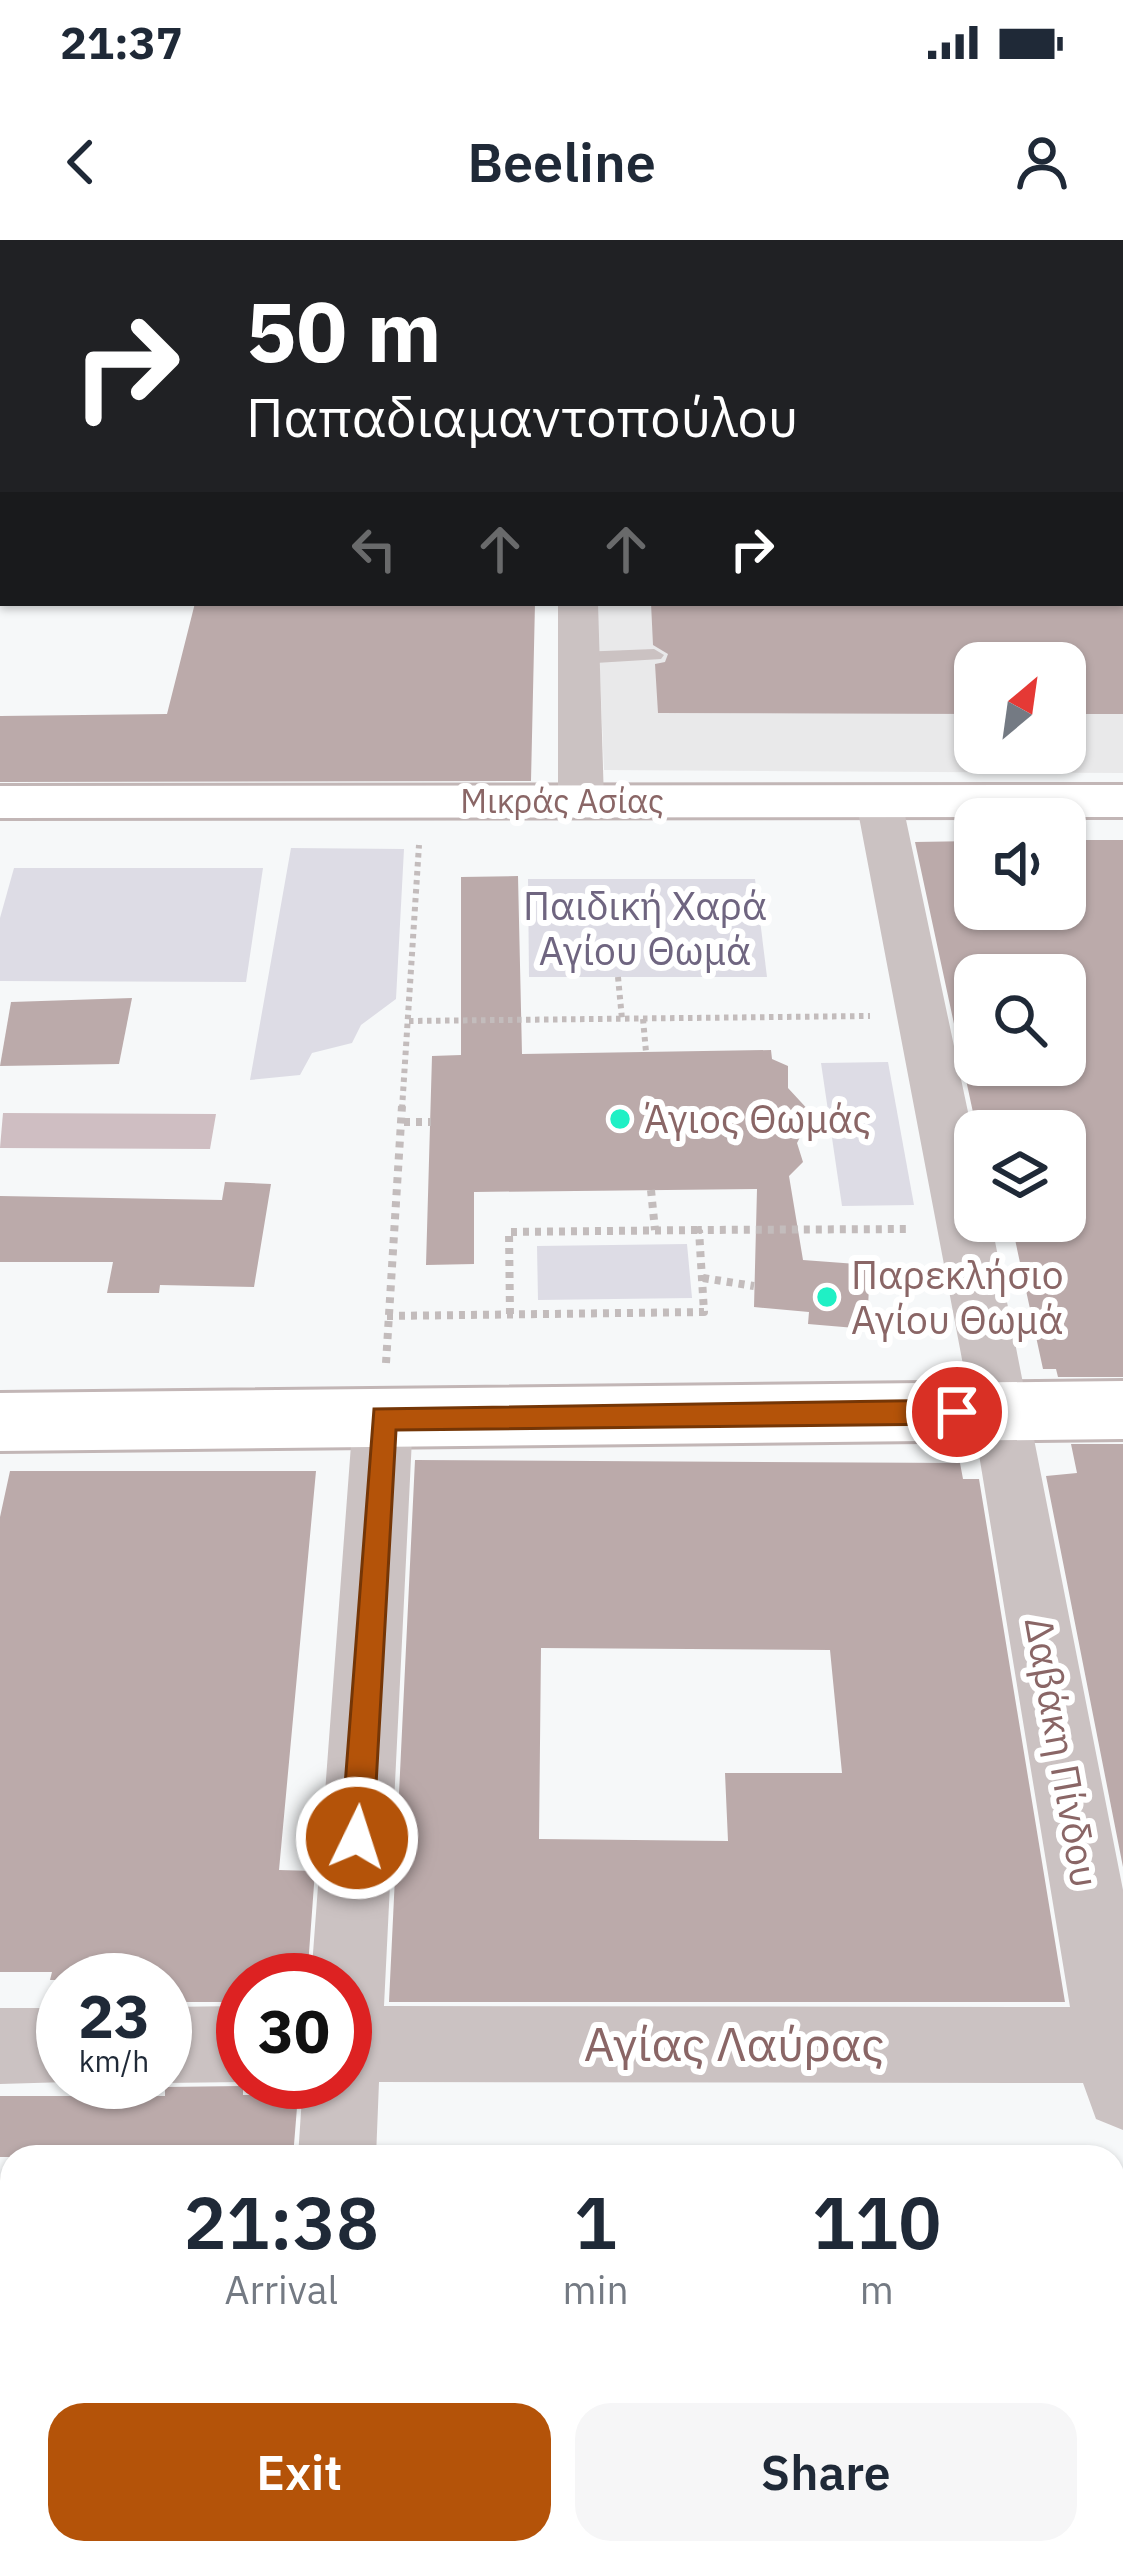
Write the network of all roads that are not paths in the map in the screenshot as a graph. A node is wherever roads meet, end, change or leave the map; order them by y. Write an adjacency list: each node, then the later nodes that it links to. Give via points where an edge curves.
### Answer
1 (578, 606): 3 (street)
2 (654, 655): 3 (lane)
3 (579, 658): 4 (street)
4 (581, 801): 5 (street, Μικράς Ασίας); 7 (street, Μικράς Ασίας)
5 (879, 801): 6 (street, Μικράς Ασίας); 9 (street, Δαβάκη Πίνδου)
6 (1123, 801)
7 (0, 802)
8 (1123, 1411): 9 (street)
9 (1002, 1412): 10 (street); 16 (street, Δαβάκη Πίνδου)
10 (383, 1418): 11 (street); 12 (street)
11 (0, 1422)
12 (350, 1953)
13 (36, 2045): 15 (street)
14 (372, 2045): 16 (street, Αγίας Λαύρας)
15 (0, 2046)
16 (1120, 2061)
17 (340, 2109): 18 (street)
18 (338, 2145)

